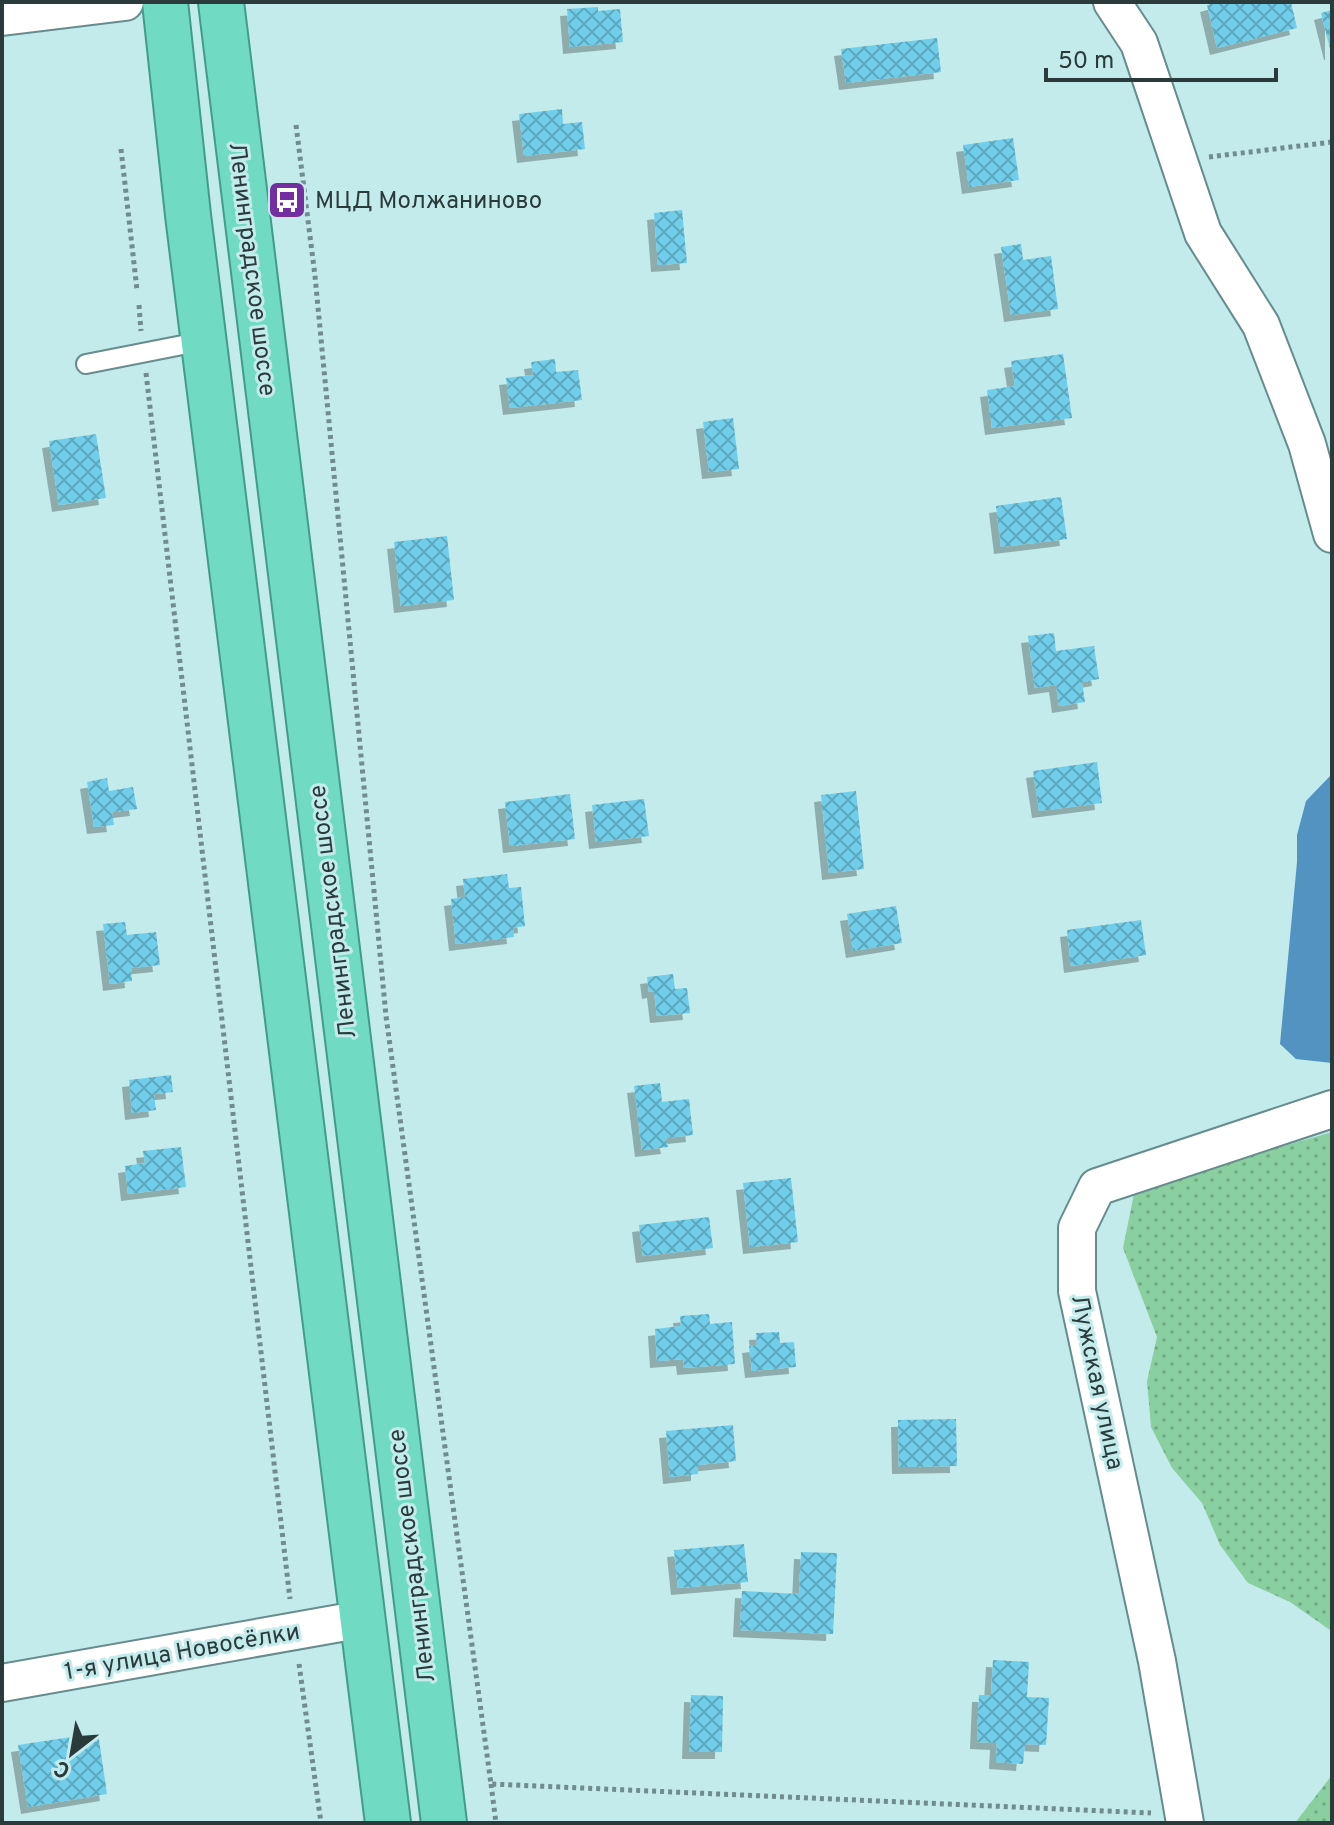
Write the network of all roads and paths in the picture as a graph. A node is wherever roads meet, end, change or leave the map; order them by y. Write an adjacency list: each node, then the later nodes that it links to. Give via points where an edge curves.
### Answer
1 (125, 2): 5 (street)
2 (165, 2): 12 (highway)
3 (221, 2): 24 (highway, Ленинградское шоссе)
4 (1112, 2): 9 (street, via 1139,43)
5 (2, 17)
6 (296, 125): 20 (path, via 386,1016)
7 (1332, 142): 9 (path)
8 (121, 149): 10 (path)
9 (1180, 161): 15 (street, via 1203,233 1261,325 1307,444)
10 (137, 290)
11 (139, 305): 13 (path)
12 (203, 341): 13 (lane); 17 (highway)
13 (143, 354): 14 (lane); 18 (path)
14 (86, 364)
15 (1332, 534)
16 (1332, 1109): 21 (street, Лужская улица, via 1097,1187 1077,1228 1077,1291 1157,1661)
17 (363, 1619): 18 (street, 1-я улица Новосёлки); 23 (highway)
18 (294, 1631): 19 (street, 1-я улица Новосёлки); 22 (path)
19 (2, 1683)
20 (491, 1784): 21 (path); 25 (path)
21 (1185, 1819)
22 (321, 1823)
23 (388, 1823)
24 (444, 1823)
25 (496, 1823)

